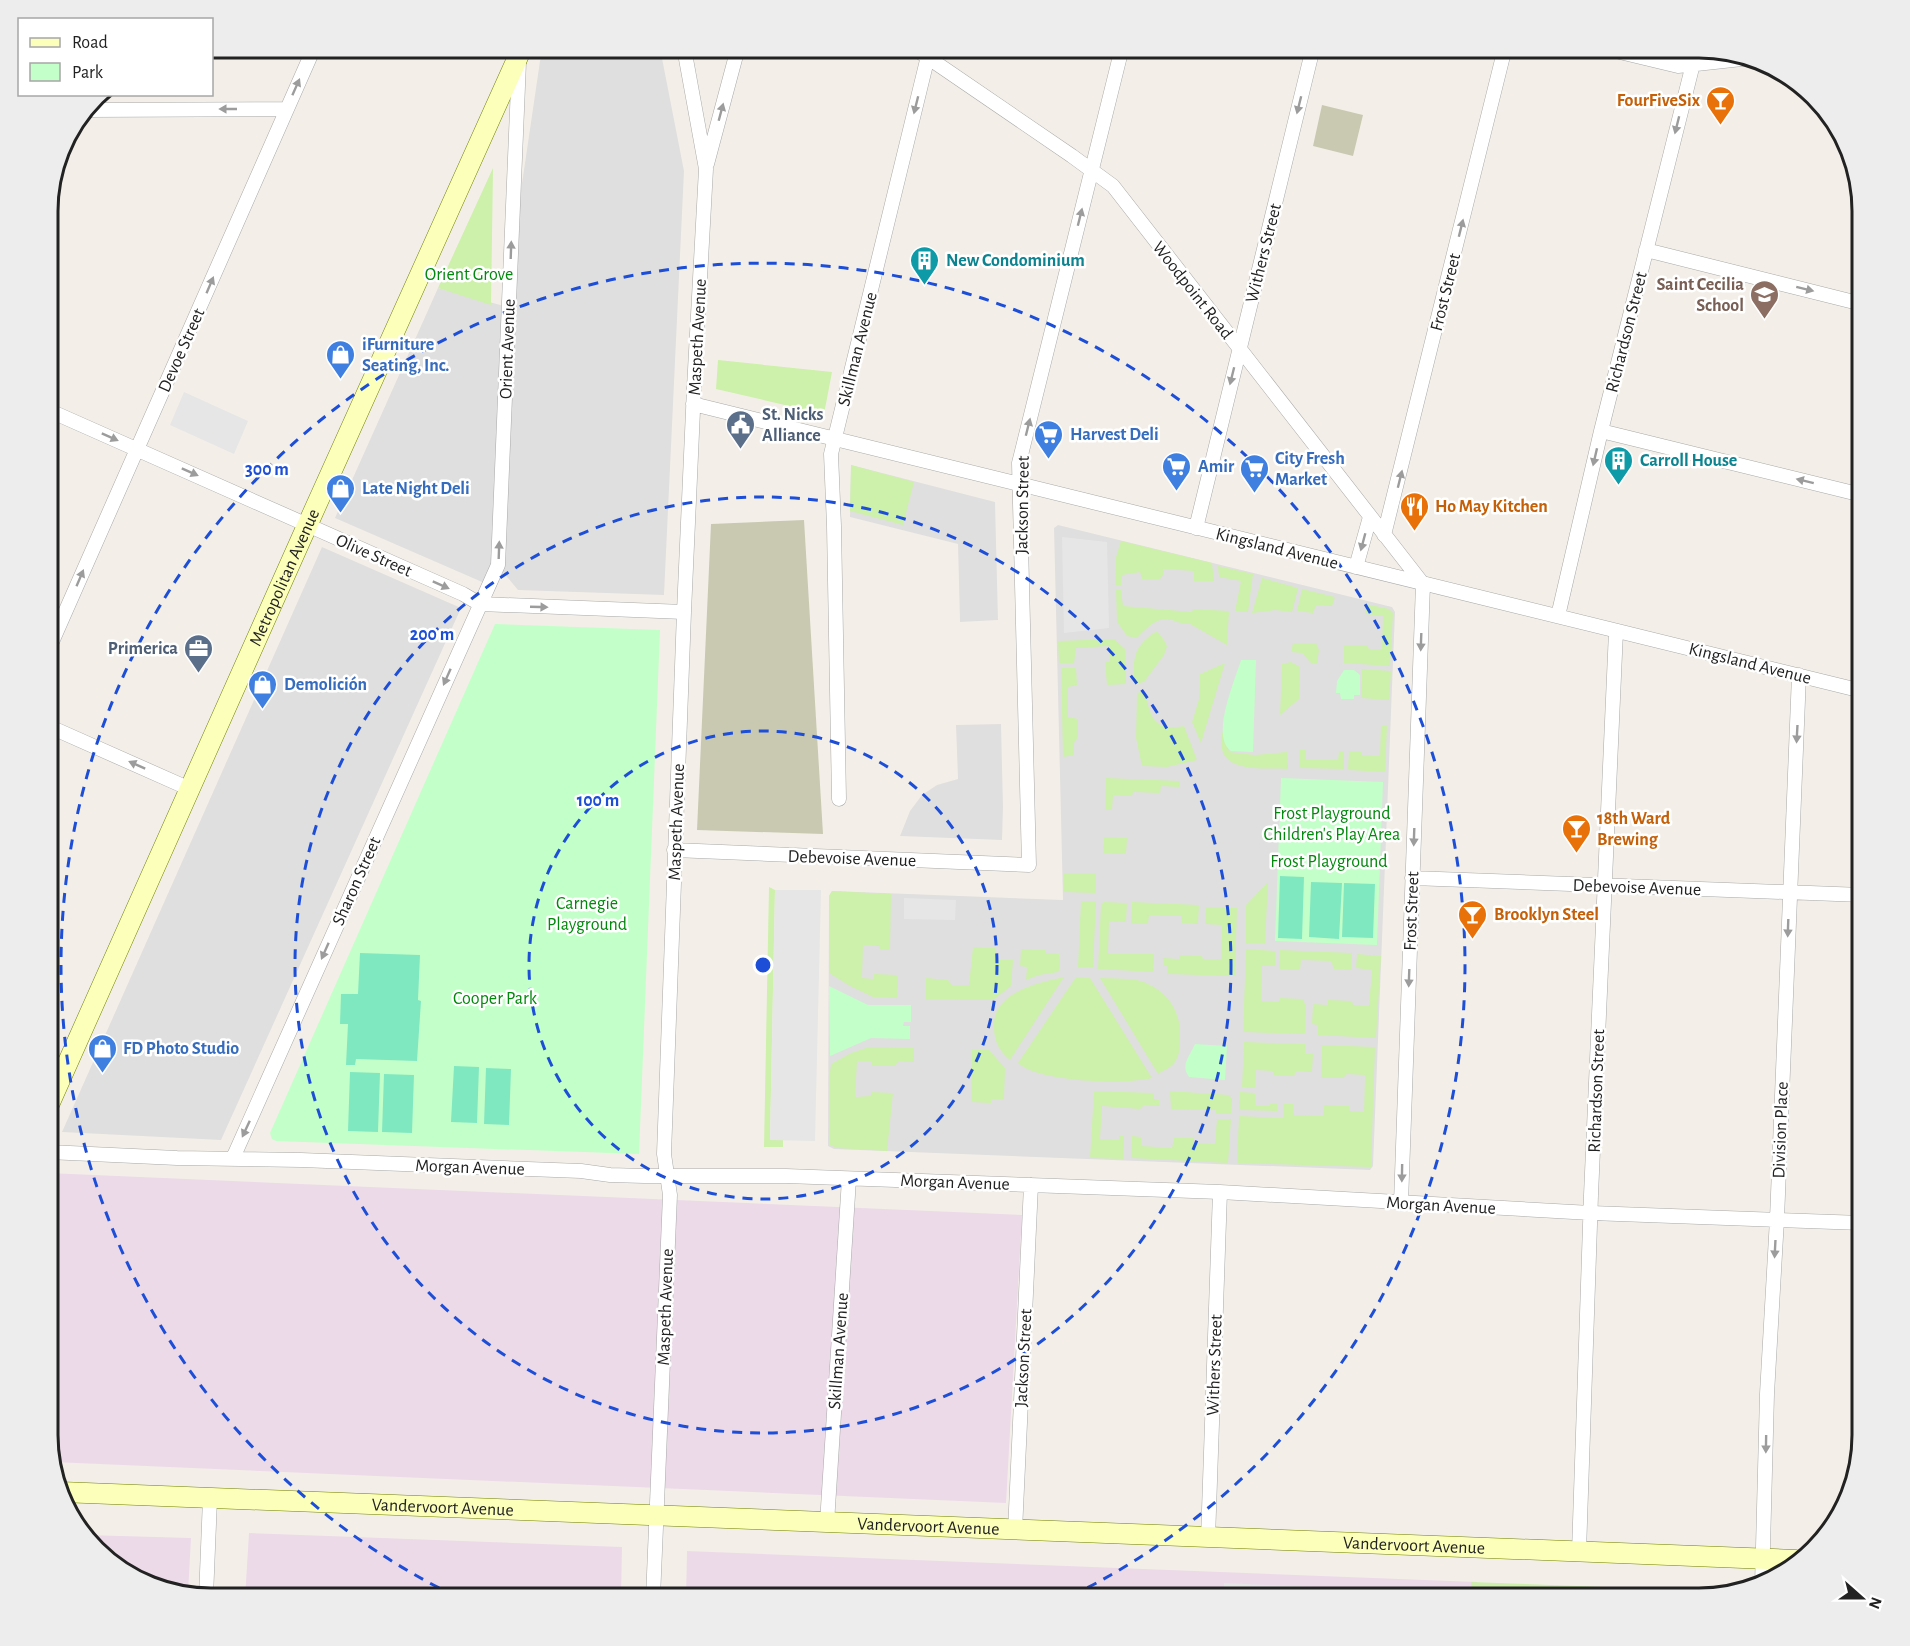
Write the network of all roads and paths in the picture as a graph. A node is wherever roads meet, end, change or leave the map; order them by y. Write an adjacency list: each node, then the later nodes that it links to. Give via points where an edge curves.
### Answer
1 (1119, 58): 18 (street, Jackson Street)
2 (1310, 58): 21 (street, Withers Street, one-way to 21)
3 (1502, 58): 32 (street, Frost Street, one-way to 3)
4 (1645, 58): 14 (street, via 1678,66)
5 (1693, 58): 14 (street, Richardson Street)
6 (309, 59): 15 (street, Devoe Street, one-way to 6)
7 (516, 59): 30 (main road, Metropolitan Avenue)
8 (520, 59): 35 (street, Orient Avenue, one-way to 8, via 498,565)
9 (686, 59): 17 (street, Maspeth Avenue)
10 (735, 59): 17 (street, one-way to 10)
11 (928, 59): 25 (street, Skillman Avenue, one-way to 25)
12 (937, 59): 18 (street, Woodpoint Road)
13 (1725, 61): 14 (street)
14 (1692, 64): 19 (street, Richardson Street, one-way to 19)
15 (286, 109): 16 (street, one-way to 16); 26 (street, Devoe Street, one-way to 15)
16 (97, 110)
17 (706, 169): 22 (street, Maspeth Avenue)
18 (1091, 170): 21 (street, Woodpoint Road, via 1113,186); 27 (street, Jackson Street, one-way to 18, via 1019,463)
19 (1646, 250): 20 (street, one-way to 20); 24 (street, Richardson Street)
20 (1852, 302)
21 (1239, 349): 29 (street, Woodpoint Road); 31 (street, Withers Street, one-way to 31)
22 (693, 404): 25 (street, Kingsland Avenue); 36 (street, Maspeth Avenue)
23 (59, 415): 26 (street, Olive Street, one-way to 26)
24 (1601, 431): 28 (street, one-way to 24); 37 (street, Richardson Street, one-way to 37)
25 (835, 439): 27 (street, Kingsland Avenue); 44 (street, Skillman Avenue, via 831,454)
26 (137, 448): 30 (street, Olive Street, one-way to 30); 38 (street, Devoe Street, one-way to 26)
27 (1019, 484): 31 (street, Kingsland Avenue); 46 (street, Jackson Street)
28 (1852, 493)
29 (1370, 517): 32 (street, Woodpoint Road); 33 (street, one-way to 33)
30 (307, 525): 35 (street, Olive Street, one-way to 35); 43 (main road, Metropolitan Avenue)
31 (1196, 528): 33 (street, Kingsland Avenue)
32 (1384, 535): 34 (street, Woodpoint Road)
33 (1356, 567): 34 (street, Kingsland Avenue)
34 (1423, 584): 37 (street, Kingsland Avenue); 47 (street, Frost Street, one-way to 47)
35 (480, 604): 36 (street, Olive Street, one-way to 36); 53 (street, Sharon Street, one-way to 53)
36 (684, 612): 45 (street, Maspeth Avenue)
37 (1558, 616): 39 (street, Kingsland Avenue)
38 (59, 626)
39 (1616, 631): 40 (street, Kingsland Avenue); 48 (street, Richardson Street)
40 (1800, 675): 41 (street, Kingsland Avenue); 49 (street, Division Place, one-way to 49)
41 (1852, 688)
42 (59, 731): 43 (street, one-way to 42)
43 (190, 789): 51 (main road, Metropolitan Avenue)
44 (839, 799)
45 (674, 850): 46 (street, Debevoise Avenue); 54 (street, Maspeth Avenue, via 664,1154)
46 (1029, 865)
47 (1412, 878): 48 (street, Debevoise Avenue); 58 (street, Frost Street, one-way to 58)
48 (1604, 885): 49 (street, Debevoise Avenue); 59 (street, Richardson Street)
49 (1789, 893): 50 (street, Debevoise Avenue); 60 (street, Division Place, one-way to 60)
50 (1852, 895)
51 (59, 1082)
52 (59, 1153): 53 (street, Morgan Avenue)
53 (233, 1158): 54 (street, Morgan Avenue)
54 (668, 1176): 55 (street, Morgan Avenue); 64 (street, Maspeth Avenue)
55 (849, 1179): 56 (street, Morgan Avenue); 65 (street, Skillman Avenue)
56 (1031, 1185): 57 (street, Morgan Avenue); 66 (street, Jackson Street)
57 (1220, 1192): 58 (street, Morgan Avenue); 67 (street, Withers Street)
58 (1401, 1203): 59 (street, Morgan Avenue)
59 (1591, 1213): 60 (street, Morgan Avenue); 68 (street, Richardson Street)
60 (1777, 1219): 61 (street, Morgan Avenue); 69 (street, Division Place, one-way to 69)
61 (1852, 1223)
62 (70, 1492): 63 (main road, Vandervoort Avenue)
63 (210, 1499): 64 (main road, Vandervoort Avenue); 72 (street)
64 (657, 1516): 65 (main road, Vandervoort Avenue); 73 (street, Maspeth Avenue)
65 (827, 1523): 66 (main road, Vandervoort Avenue)
66 (1015, 1531): 67 (main road, Vandervoort Avenue)
67 (1208, 1539): 68 (main road, Vandervoort Avenue)
68 (1579, 1552): 69 (main road, Vandervoort Avenue)
69 (1763, 1559): 70 (main road, Vandervoort Avenue); 71 (street, Division Place)
70 (1787, 1560)
71 (1762, 1573)
72 (206, 1588)
73 (654, 1588)

